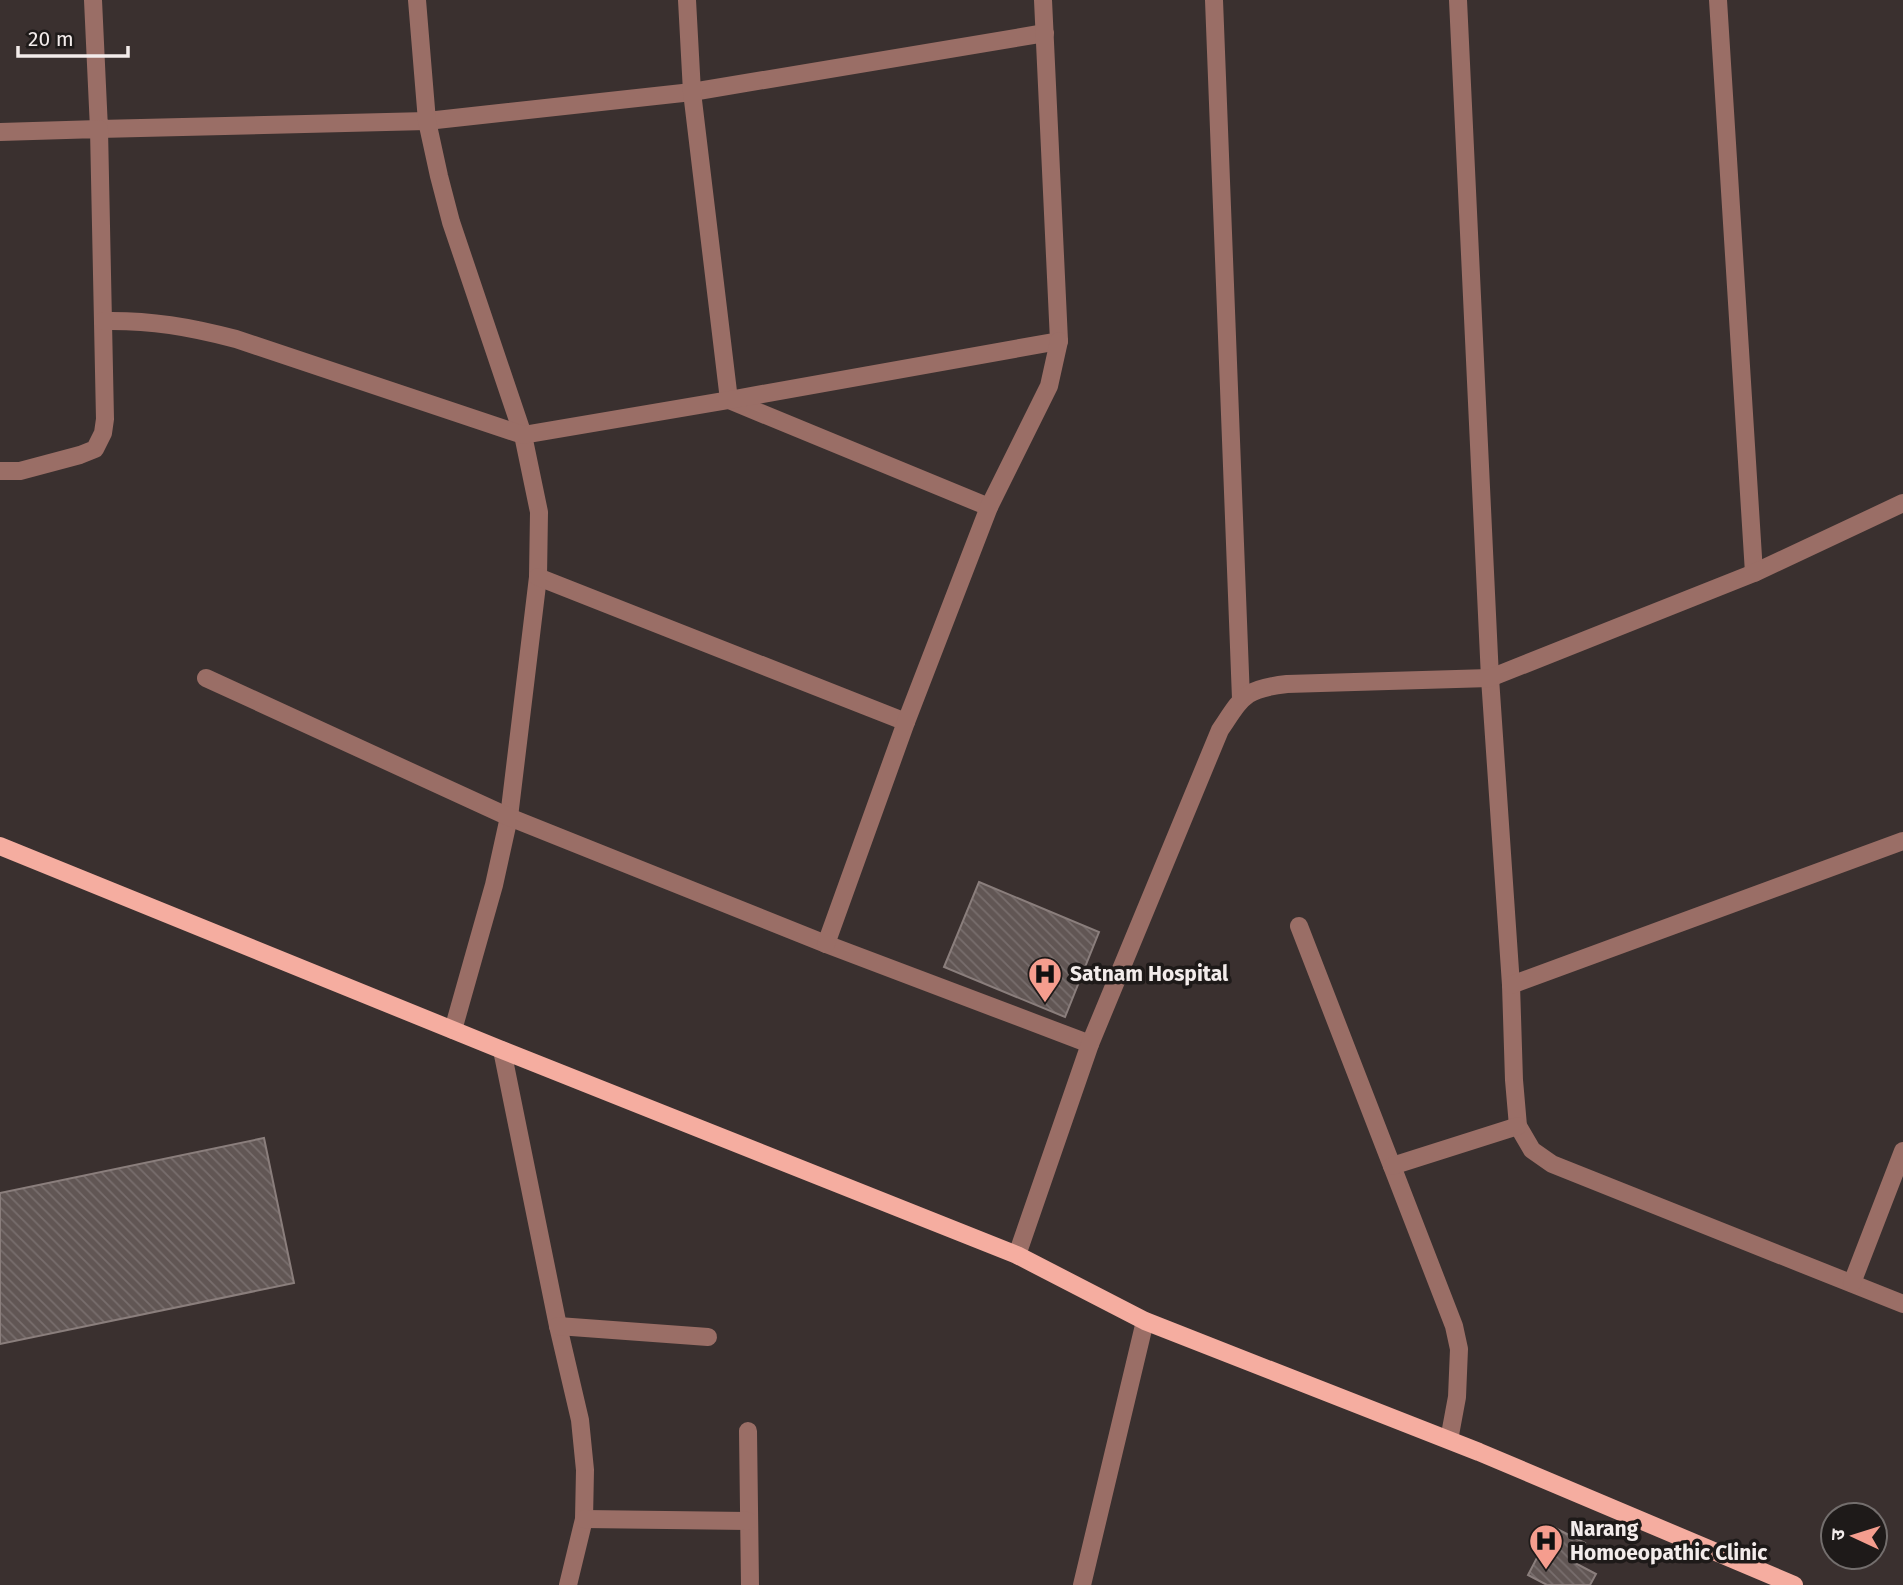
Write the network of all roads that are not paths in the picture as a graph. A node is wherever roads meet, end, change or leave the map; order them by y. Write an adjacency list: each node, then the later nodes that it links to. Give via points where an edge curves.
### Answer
1 (93, 0): 11 (street)
2 (417, 0): 10 (street)
3 (687, 0): 9 (street)
4 (1043, 0): 8 (street)
5 (1214, 0): 24 (street)
6 (1458, 0): 23 (street)
7 (1718, 0): 20 (street)
8 (1045, 33): 9 (street); 14 (street)
9 (692, 92): 10 (street); 15 (street)
10 (427, 121): 11 (street); 16 (street, via 451,222)
11 (99, 129): 12 (street); 13 (street)
12 (0, 132)
13 (103, 321): 16 (street, via 164,323 236,339); 17 (street, via 105,419 95,449 20,471)
14 (1059, 341): 15 (street); 19 (street, via 1049,386)
15 (729, 400): 16 (street); 19 (street)
16 (523, 435): 21 (street, via 539,512)
17 (0, 471)
18 (1903, 503): 20 (street)
19 (989, 507): 25 (street)
20 (1754, 573): 23 (street)
21 (538, 577): 25 (street); 26 (street)
22 (206, 678): 26 (street)
23 (1490, 678): 24 (street, via 1287,684 1260,687); 31 (street)
24 (1241, 699): 33 (street, via 1220,730)
25 (906, 722): 30 (street)
26 (509, 817): 30 (street); 32 (street)
27 (1903, 841): 31 (street)
28 (0, 846): 32 (main road)
29 (1299, 926): 37 (street)
30 (826, 944): 33 (street)
31 (1511, 985): 35 (street)
32 (453, 1030): 34 (main road)
33 (1090, 1044): 38 (street)
34 (502, 1050): 38 (main road); 42 (street)
35 (1518, 1126): 37 (street); 39 (street, via 1532,1150 1552,1164)
36 (1903, 1152): 39 (street)
37 (1392, 1166): 45 (street, via 1460,1349)
38 (1017, 1255): 41 (main road)
39 (1852, 1283): 40 (street)
40 (1903, 1304)
41 (1145, 1321): 45 (main road); 50 (street)
42 (558, 1326): 43 (street); 46 (street, via 580,1420)
43 (708, 1337)
44 (748, 1432): 47 (street)
45 (1450, 1440): 51 (main road)
46 (584, 1519): 47 (street); 48 (street)
47 (748, 1521): 49 (street)
48 (568, 1585)
49 (750, 1585)
50 (1082, 1585)
51 (1794, 1585)

